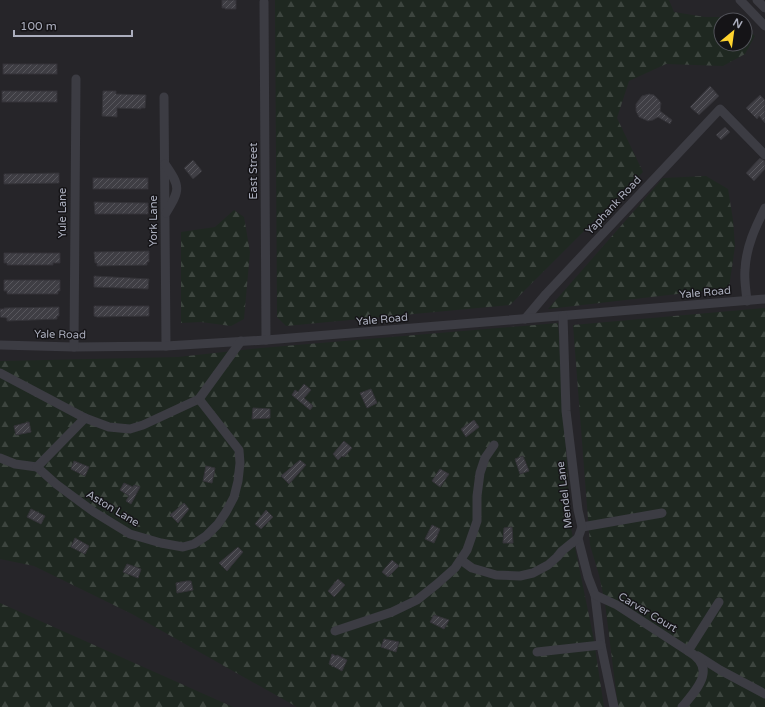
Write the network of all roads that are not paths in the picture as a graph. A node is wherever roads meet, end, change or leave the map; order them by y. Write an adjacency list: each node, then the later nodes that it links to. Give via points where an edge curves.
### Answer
1 (740, 0): 5 (street)
2 (757, 0): 4 (street)
3 (264, 2): 14 (street, East Street)
4 (765, 8)
5 (765, 26)
6 (76, 79): 18 (street, Yule Lane)
7 (164, 97): 17 (street, York Lane)
8 (765, 155): 13 (street, Yaphank Road, via 720,109 551,288)
9 (764, 213): 11 (street, via 754,229 747,252)
10 (765, 299): 11 (street, Yale Road)
11 (746, 301): 12 (street, Yale Road)
12 (563, 316): 13 (street, Yale Road); 26 (street, Mendel Lane, via 566,411)
13 (525, 319): 14 (street, Yale Road)
14 (266, 340): 15 (street, Yale Road)
15 (241, 341): 17 (street, Yale Road); 20 (street)
16 (0, 346): 18 (street, Yale Road)
17 (166, 346): 18 (street, Yale Road)
18 (74, 347)
19 (0, 373): 21 (street)
20 (199, 399): 21 (street, via 143,425 130,428 109,427); 24 (street, Aston Lane, via 239,450 240,463 234,497 226,512 218,524 194,544 183,547 130,534 62,489)
21 (85, 418): 24 (street)
22 (494, 445): 28 (street, via 485,458 480,472 477,521)
23 (0, 458): 24 (street, via 15,464)
24 (37, 467)
25 (662, 513): 26 (street)
26 (582, 527): 27 (street, Mendel Lane)
27 (578, 538): 28 (street, Mendel Lane, via 548,565 520,576 484,572 472,568); 29 (street)
28 (461, 560): 31 (street, via 416,600 392,612)
29 (595, 595): 32 (street); 33 (street, Carver Court, via 617,605)
30 (719, 602): 33 (street)
31 (335, 631)
32 (601, 645): 34 (street); 37 (street)
33 (688, 650): 35 (street, Carver Court)
34 (537, 652)
35 (698, 656): 36 (street, Carver Court); 38 (street, via 703,668 703,678 699,688)
36 (765, 694)
37 (614, 707)
38 (682, 707)

